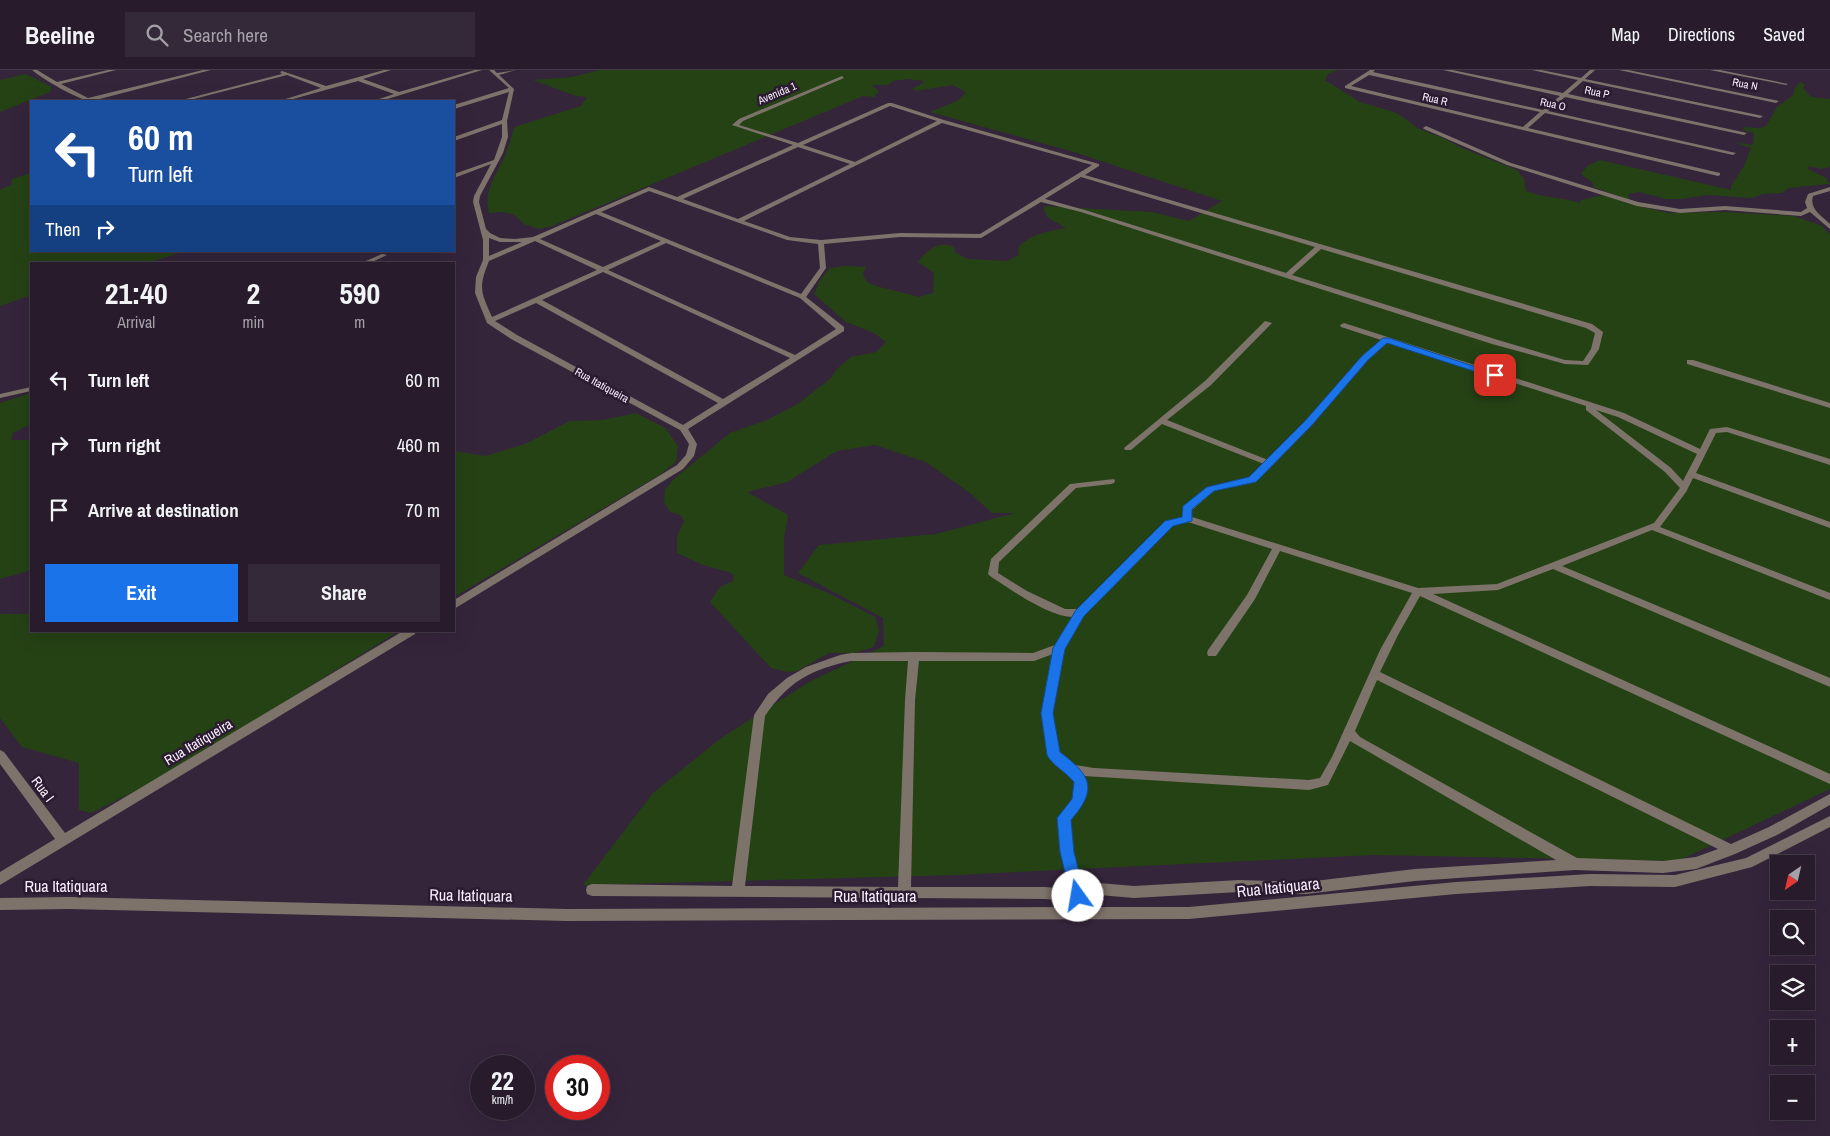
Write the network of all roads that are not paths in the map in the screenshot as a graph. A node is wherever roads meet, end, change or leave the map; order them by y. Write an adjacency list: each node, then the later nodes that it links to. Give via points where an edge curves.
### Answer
1 (33, 70): 19 (street)
2 (114, 70): 19 (street)
3 (209, 70): 27 (street)
4 (276, 70): 15 (street)
5 (389, 70): 17 (street)
6 (480, 70): 23 (street)
7 (514, 70): 14 (street)
8 (1445, 70): 24 (street, Rua P)
9 (1534, 70): 18 (street)
10 (1593, 70): 18 (street)
11 (1621, 70): 32 (street, Rua N)
12 (1712, 70): 20 (street)
13 (1371, 71): 34 (street, Rua O); 39 (street, Rua R, via 1347,87)
14 (494, 72): 22 (street)
15 (287, 74): 21 (street); 28 (street)
16 (842, 77): 42 (street, Avenida 1, via 735,124)
17 (358, 79): 21 (street); 23 (street)
18 (1582, 80): 24 (street); 35 (street)
19 (56, 84): 26 (street)
20 (1786, 84)
21 (326, 88): 25 (street)
22 (512, 89): 33 (street); 36 (street)
23 (399, 94): 31 (street)
24 (1562, 95): 34 (street); 40 (street, Rua P)
25 (298, 97): 29 (street); 30 (street)
26 (86, 100)
27 (92, 100)
28 (185, 100)
29 (285, 100)
30 (305, 100)
31 (379, 100)
32 (1776, 101)
33 (455, 107)
34 (1543, 112): 39 (street); 43 (street, Rua O)
35 (1760, 116)
36 (504, 121): 41 (street); 44 (street, via 504,137)
37 (942, 121): 42 (street, via 890,104); 45 (street); 47 (street, via 1097,164)
38 (1426, 128): 52 (street, via 1509,164 1637,204 1680,211 1725,208 1792,214 1807,212)
39 (1524, 129): 46 (street)
40 (1744, 134)
41 (455, 139)
42 (799, 145): 45 (street); 50 (street)
43 (1733, 153)
44 (495, 161): 48 (street); 55 (street, via 476,202)
45 (856, 164): 54 (street)
46 (1718, 174)
47 (1079, 175): 51 (street); 60 (street)
48 (455, 176)
49 (1830, 189): 52 (street, via 1810,195)
50 (678, 199): 53 (street, via 649,189); 54 (street)
51 (1040, 200): 59 (street, via 980,236 900,235); 65 (street)
52 (1810, 208): 56 (street)
53 (596, 212): 57 (street); 58 (street)
54 (739, 221): 59 (street, via 789,239)
55 (484, 227): 57 (street, via 491,237 499,239); 62 (street)
56 (1830, 227)
57 (534, 239): 62 (street); 64 (street)
58 (666, 241): 64 (street); 66 (street)
59 (821, 242): 66 (street, via 823,268)
60 (1320, 246): 65 (street); 65 (street, via 1589,326 1599,332 1599,341 1584,363 1565,362)
61 (384, 255): 63 (street)
62 (486, 260): 68 (street, via 479,277 478,293)
63 (367, 262)
64 (602, 269): 67 (street); 72 (street)
65 (1288, 275)
66 (802, 297): 72 (street, via 841,329)
67 (536, 300): 68 (street); 77 (street)
68 (490, 321): 80 (street, Rua Itatiqueira)
69 (1268, 323): 79 (street, via 1219,373)
70 (1344, 325): 71 (street)
71 (1386, 339): 76 (street); 84 (street, via 1340,384 1309,423)
72 (796, 358): 77 (street)
73 (1690, 362): 78 (street)
74 (30, 389): 75 (street)
75 (0, 396)
76 (1577, 401): 82 (street, via 1643,424); 87 (street, via 1615,427)
77 (724, 403): 80 (street)
78 (1830, 406)
79 (1162, 421): 81 (street); 84 (street)
80 (682, 428): 95 (street, via 693,444 690,456 680,467)
81 (1128, 448)
82 (1701, 453): 83 (street, via 1713,431 1727,429); 85 (street)
83 (1830, 462)
84 (1269, 463): 88 (street, via 1253,480 1211,489 1201,495 1186,509)
85 (1690, 474): 87 (street); 89 (street)
86 (1110, 481): 96 (street, via 1073,486 994,561 993,574 1023,593 1064,613)
87 (1684, 487): 90 (street)
88 (1188, 519): 91 (street); 96 (street, via 1169,524)
89 (1830, 525)
90 (1652, 528): 92 (street); 94 (street)
91 (1278, 546): 93 (street); 99 (street, via 1251,597)
92 (1551, 565): 93 (street, via 1498,587); 102 (street)
93 (1418, 591): 101 (street, via 1404,611); 106 (street)
94 (1830, 597)
95 (455, 604)
96 (1080, 613): 98 (street)
97 (409, 632): 109 (street, Rua Itatiqueira)
98 (1059, 648): 100 (street, via 1034,657); 105 (street, via 1047,713 1053,755)
99 (1212, 652)
100 (914, 656): 114 (street, via 851,657 828,661 774,695 760,715); 115 (street)
101 (1375, 674): 103 (street); 110 (street)
102 (1830, 683)
103 (1349, 732): 105 (street, via 1324,782 1309,785 1094,773); 111 (street, via 1368,748)
104 (0, 755): 109 (street, Rua I)
105 (1072, 769): 116 (street, via 1081,781 1079,801 1064,818 1067,852)
106 (1830, 778)
107 (1830, 799): 110 (street)
108 (1830, 821): 118 (street, Rua Itatiquara, via 1748,863 1675,881 1590,880 1456,888 1189,913)
109 (64, 840): 112 (street, Rua Itatiqueira)
110 (1731, 850): 111 (street, via 1696,863 1663,867)
111 (1575, 864): 116 (street, via 1414,875 1306,888 1239,886 1134,892 1099,889)
112 (0, 879)
113 (592, 890): 114 (street)
114 (738, 892): 115 (street)
115 (904, 894): 116 (street, via 1045,893)
116 (1078, 896): 118 (street)
117 (0, 904): 118 (street, Rua Itatiquara, via 567,915)
118 (1070, 913)

